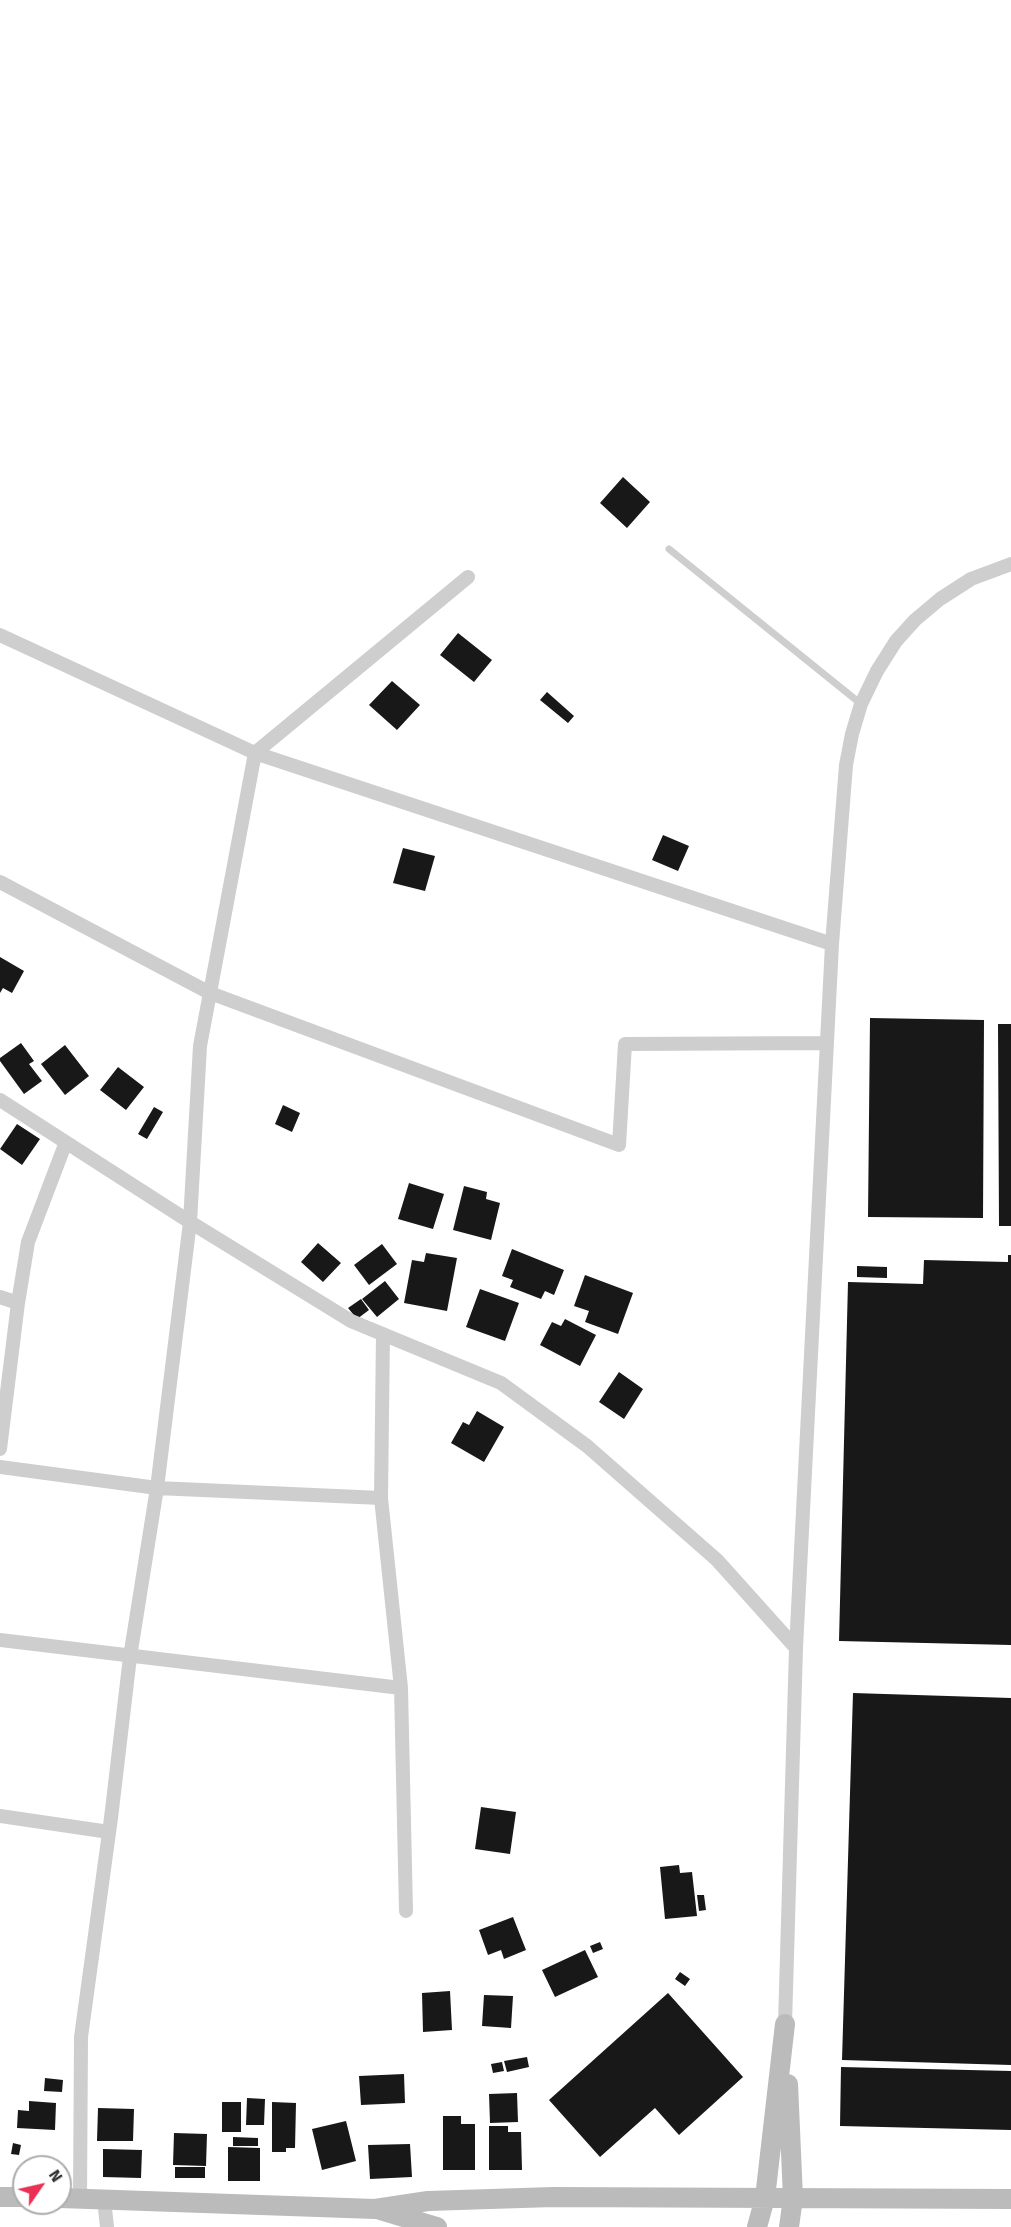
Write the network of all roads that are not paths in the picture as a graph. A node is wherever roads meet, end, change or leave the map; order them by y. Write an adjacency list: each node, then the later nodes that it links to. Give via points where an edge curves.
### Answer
1 (669, 549): 5 (lane)
2 (1011, 564): 5 (street, via 971,579 915,620 876,671)
3 (468, 577): 6 (street)
4 (0, 635): 6 (street)
5 (861, 704): 8 (street, via 846,765)
6 (255, 753): 8 (street); 9 (street)
7 (0, 882): 9 (street)
8 (832, 944): 10 (street)
9 (210, 993): 10 (street, via 619,1145 625,1044); 13 (street, via 200,1047)
10 (827, 1043): 22 (street)
11 (0, 1100): 12 (street)
12 (66, 1142): 13 (street); 15 (street, via 28,1242)
13 (190, 1222): 16 (street, via 351,1321); 19 (street)
14 (0, 1297): 15 (street)
15 (18, 1303): 17 (street)
16 (382, 1334): 20 (street); 22 (street, via 501,1383 587,1446 717,1560)
17 (0, 1449)
18 (0, 1467): 19 (street)
19 (157, 1488): 20 (street); 23 (street)
20 (381, 1498): 24 (street)
21 (0, 1640): 23 (street)
22 (796, 1648): 28 (street)
23 (130, 1657): 24 (street); 26 (street)
24 (400, 1688): 27 (street)
25 (0, 1816): 26 (street)
26 (109, 1832): 30 (street, via 81,2037)
27 (405, 1911)
28 (785, 2024): 31 (street); 32 (street)
29 (72, 2198): 30 (street)
30 (80, 2198): 33 (street)
31 (765, 2198): 32 (street); 35 (street, via 553,2197 428,2201); 38 (street)
32 (793, 2198): 34 (street); 39 (street)
33 (104, 2199): 35 (street); 36 (street)
34 (1011, 2199)
35 (375, 2209): 37 (street)
36 (107, 2227)
37 (437, 2227)
38 (756, 2227)
39 (789, 2227)

